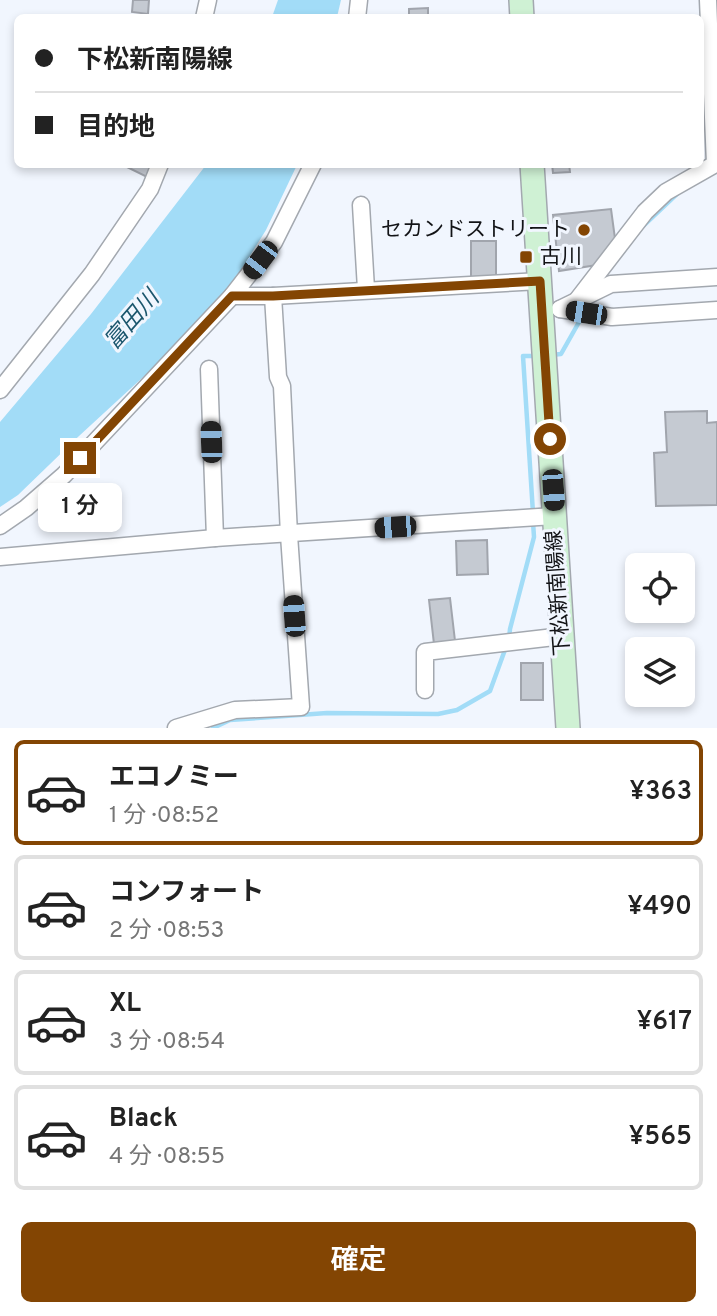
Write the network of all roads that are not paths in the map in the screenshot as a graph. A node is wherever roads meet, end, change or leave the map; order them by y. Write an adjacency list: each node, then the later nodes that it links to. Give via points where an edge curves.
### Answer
1 (708, 0): 2 (street)
2 (716, 163): 12 (street, via 666,192)
3 (158, 168): 15 (street, via 150,189 92,274)
4 (311, 168): 10 (street, via 274,242)
5 (532, 168): 8 (main road, 下松新南陽線)
6 (361, 205): 9 (street)
7 (717, 277): 12 (street, via 611,284)
8 (540, 281): 9 (street); 12 (main road, 下松新南陽線)
9 (366, 289): 11 (street)
10 (232, 296): 11 (street); 17 (street, via 64,475)
11 (273, 296): 18 (street)
12 (560, 306): 13 (street, via 612,317); 16 (main road, 下松新南陽線)
13 (717, 310)
14 (209, 369): 19 (street)
15 (0, 390)
16 (554, 516): 18 (street); 21 (main road, 下松新南陽線)
17 (0, 526)
18 (289, 535): 19 (street); 23 (street, via 301,707 235,710)
19 (215, 538): 20 (street)
20 (0, 557)
21 (563, 636): 22 (street, via 425,652); 24 (main road, 下松新南陽線)
22 (425, 690)
23 (176, 728)
24 (568, 728)

